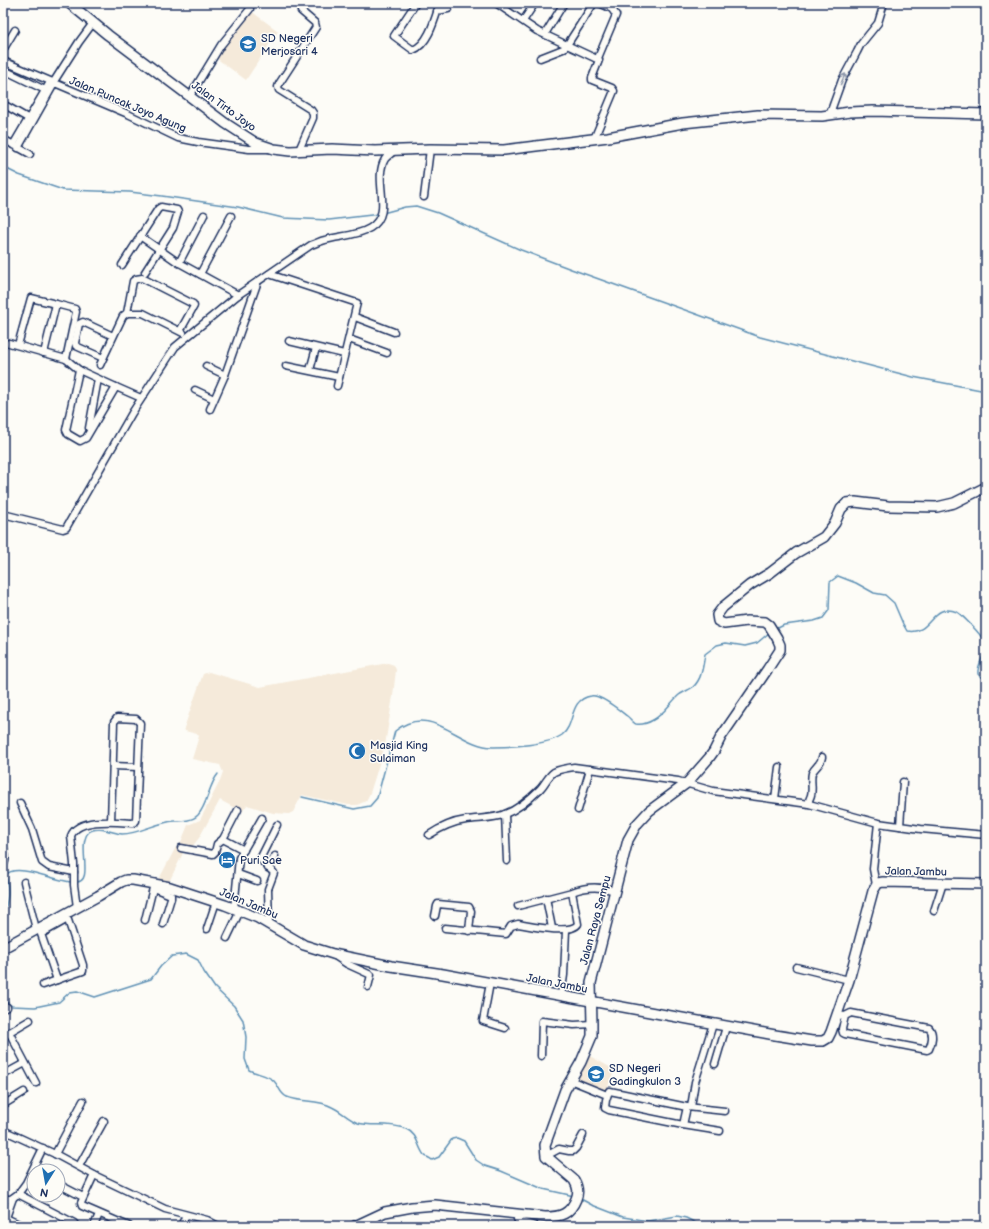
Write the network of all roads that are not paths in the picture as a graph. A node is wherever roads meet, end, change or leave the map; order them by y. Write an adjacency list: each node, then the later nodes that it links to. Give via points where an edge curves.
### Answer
1 (69, 3): 18 (street, Jalan Tirto Joyo)
2 (305, 3): 39 (street, via 301,11 316,23 316,27 278,87 313,113)
3 (416, 3): 16 (street, via 394,36 413,50 426,38)
4 (440, 3): 16 (street)
5 (450, 3): 16 (street, via 448,9)
6 (496, 3): 13 (street)
7 (535, 3): 17 (street)
8 (564, 3): 20 (street)
9 (594, 3): 21 (street)
10 (599, 3): 24 (street, via 616,15)
11 (884, 3): 32 (street, one-way to 11, via 842,80 861,44 878,23)
12 (978, 3): 15 (street)
13 (504, 5): 17 (street)
14 (250, 8): 29 (street, via 221,45)
15 (986, 8)
16 (437, 11)
17 (523, 21): 20 (street)
18 (93, 23): 27 (street); 29 (street, Jalan Tirto Joyo)
19 (15, 30): 22 (street)
20 (545, 34): 21 (street)
21 (567, 45): 23 (street); 24 (street)
22 (3, 50)
23 (540, 58)
24 (598, 58): 35 (street, via 599,62 592,80 614,91)
25 (3, 61): 27 (street, Jalan Puncak Joyo Agung)
26 (6, 72): 28 (street)
27 (52, 83): 28 (street); 33 (street); 37 (street, Jalan Puncak Joyo Agung, via 178,138 249,149)
28 (45, 90): 33 (street)
29 (190, 96): 37 (street, Jalan Tirto Joyo, via 240,134 261,146)
30 (3, 104): 33 (street)
31 (986, 114): 32 (street, Jalan Tirto Joyo, via 873,111)
32 (829, 116): 35 (street, Jalan Tirto Joyo, via 758,115 723,118)
33 (31, 120): 36 (street)
34 (3, 139): 36 (street)
35 (594, 139): 38 (street, Jalan Tirto Joyo, via 504,150)
36 (16, 146): 41 (street)
37 (274, 149): 39 (street, Jalan Tirto Joyo)
38 (430, 149): 40 (street, Jalan Tirto Joyo); 42 (street)
39 (299, 150): 40 (street, Jalan Tirto Joyo)
40 (394, 151): 51 (street, via 384,161 381,171 382,206 375,225 367,230 324,240)
41 (30, 154)
42 (424, 197)
43 (204, 215): 47 (street)
44 (231, 216): 50 (street)
45 (140, 236): 46 (street); 46 (street, via 158,209 161,207 177,210 173,228); 48 (street)
46 (160, 250): 47 (street); 49 (street)
47 (179, 263): 50 (street)
48 (122, 265)
49 (145, 272)
50 (200, 274): 53 (street)
51 (268, 274): 52 (street); 56 (street, via 355,302)
52 (256, 284): 53 (street); 76 (street)
53 (238, 295): 60 (street)
54 (56, 304): 64 (street, via 31,298); 66 (street); 70 (street, via 75,309 76,312)
55 (126, 312): 57 (street, via 143,313); 57 (street, via 133,281 142,278 193,304); 59 (street)
56 (355, 317): 58 (street); 61 (street)
57 (180, 331): 60 (street)
58 (394, 332)
59 (113, 336): 69 (street); 69 (street, via 83,322 79,324 76,346)
60 (188, 336): 82 (street, via 171,352)
61 (349, 339): 67 (street); 68 (street)
62 (289, 341): 65 (street)
63 (9, 343): 64 (street)
64 (18, 345): 66 (street)
65 (316, 348): 68 (street); 75 (street)
66 (44, 353): 70 (street)
67 (387, 353)
68 (344, 354): 77 (street)
69 (103, 358): 71 (street)
70 (66, 359): 74 (street)
71 (100, 365)
72 (206, 366): 76 (street)
73 (286, 366): 75 (street)
74 (79, 370): 78 (street); 85 (street, via 66,432 80,441 84,440)
75 (310, 370): 77 (street)
76 (225, 375): 83 (street)
77 (339, 377): 79 (street)
78 (98, 379): 80 (street); 85 (street)
79 (337, 386)
80 (116, 387): 82 (street); 85 (street)
81 (195, 390): 83 (street)
82 (141, 398): 87 (street, via 66,528)
83 (214, 399): 84 (street)
84 (210, 409)
85 (89, 432)
86 (986, 487): 94 (street, Jalan Raya Sempu, via 954,503 937,507 847,503 824,536 750,585 723,607 717,615 718,621 724,624 761,622 769,625 780,645 778,654 714,751)
87 (3, 514)
88 (822, 757): 97 (street, via 820,764 812,773)
89 (113, 766): 90 (street); 90 (street, via 114,722 117,718 123,718 136,719 140,723); 102 (street)
90 (138, 767): 102 (street, via 136,821)
91 (779, 767): 95 (street)
92 (590, 769): 94 (street); 99 (street); 100 (street, via 574,767 552,773 539,790 517,808)
93 (903, 782): 105 (street)
94 (687, 783): 95 (street, via 713,791); 124 (street, Jalan Raya Sempu, via 649,811 633,830)
95 (775, 800): 97 (street)
96 (20, 803): 117 (street, via 32,829 42,862)
97 (809, 804): 103 (street)
98 (238, 810): 108 (street)
99 (578, 810)
100 (505, 814): 106 (street, via 452,823); 113 (street)
101 (262, 818): 111 (street)
102 (111, 822): 117 (street, via 87,823 73,833)
103 (878, 823): 105 (street); 122 (street, via 873,869)
104 (277, 825): 115 (street, via 260,859)
105 (900, 826): 107 (street)
106 (429, 835)
107 (986, 835)
108 (224, 839): 110 (street, via 217,844 213,854); 111 (street)
109 (3, 844): 114 (street, via 6,856)
110 (182, 848)
111 (244, 850): 116 (street, via 239,858)
112 (275, 856): 115 (street)
113 (507, 861)
114 (3, 865)
115 (268, 868): 135 (street, via 274,873 268,889)
116 (238, 874): 118 (street); 130 (street)
117 (74, 875): 129 (street)
118 (257, 881)
119 (24, 882): 139 (street)
120 (943, 883): 121 (street, Jalan Jambu); 122 (street, Jalan Jambu, via 883,882); 131 (street)
121 (986, 884)
122 (876, 885): 149 (street, Jalan Jambu, via 870,898)
123 (154, 886): 127 (street, Jalan Jambu); 129 (street, Jalan Jambu, via 126,880); 133 (street); 134 (street, via 171,895)
124 (615, 891): 125 (street, via 598,887); 154 (street, Jalan Raya Sempu, via 591,983)
125 (572, 892): 126 (street); 140 (street, via 578,924)
126 (546, 898): 128 (street); 137 (street)
127 (216, 902): 130 (street, Jalan Jambu); 138 (street)
128 (518, 906)
129 (77, 907): 139 (street, Jalan Jambu)
130 (237, 910): 135 (street, Jalan Jambu); 142 (street)
131 (934, 911)
132 (435, 916): 141 (street, via 438,904 470,907)
133 (145, 920)
134 (164, 924)
135 (269, 924): 144 (street, Jalan Jambu, via 299,942)
136 (445, 928): 141 (street)
137 (552, 928): 140 (street); 141 (street, via 518,924 511,926 506,934)
138 (207, 929)
139 (39, 930): 143 (street, Jalan Jambu); 148 (street); 148 (street, via 66,920 69,922 84,970 82,973)
140 (566, 930): 153 (street)
141 (469, 931)
142 (227, 938)
143 (3, 948)
144 (333, 954): 145 (street, Jalan Jambu); 147 (street, via 348,964)
145 (379, 963): 147 (street); 150 (street, Jalan Jambu)
146 (796, 967): 149 (street)
147 (366, 971): 152 (street, via 372,975)
148 (57, 980): 151 (street)
149 (849, 980): 155 (street, Jalan Jambu)
150 (490, 982): 153 (street, Jalan Jambu); 160 (street, via 483,1021)
151 (43, 985)
152 (368, 987)
153 (561, 996): 154 (street, Jalan Jambu)
154 (590, 1002): 157 (street, Jalan Raya Sempu); 158 (street, Jalan Jambu)
155 (841, 1016): 155 (street, via 851,1013 929,1028 932,1032 930,1047 927,1050 845,1034); 159 (street, Jalan Jambu, via 829,1037 823,1041)
156 (30, 1020): 161 (street)
157 (592, 1024): 162 (street, via 574,1025 542,1021); 166 (street, Jalan Raya Sempu, via 592,1036)
158 (713, 1024): 159 (street, Jalan Jambu); 172 (street, via 694,1082)
159 (726, 1027): 164 (street)
160 (505, 1028)
161 (6, 1034): 163 (street)
162 (541, 1056)
163 (25, 1063): 165 (street); 167 (street)
164 (715, 1064)
165 (3, 1075)
166 (570, 1080): 169 (street); 181 (street, Jalan Raya Sempu, via 545,1145)
167 (36, 1083)
168 (24, 1092): 171 (street)
169 (607, 1095): 172 (street, via 609,1091 613,1091); 175 (street, via 607,1109)
170 (84, 1101): 180 (street)
171 (3, 1104)
172 (689, 1107): 173 (street); 175 (street)
173 (725, 1111)
174 (104, 1121): 182 (street)
175 (683, 1125): 177 (street)
176 (3, 1130): 179 (street)
177 (720, 1131)
178 (583, 1135): 181 (street, via 573,1151 559,1149)
179 (43, 1148): 180 (street); 185 (street, via 26,1183)
180 (55, 1154): 182 (street)
181 (546, 1156): 190 (street, via 577,1185 574,1206 554,1217)
182 (79, 1166): 183 (street)
183 (94, 1175): 186 (street); 191 (street, via 166,1210)
184 (66, 1188): 186 (street)
185 (15, 1196): 187 (street); 192 (street); 197 (street)
186 (83, 1197): 189 (street, via 82,1206)
187 (4, 1199): 188 (street)
188 (3, 1208)
189 (99, 1214): 194 (street); 198 (street)
190 (518, 1214): 202 (street, via 435,1204 384,1212); 203 (street, via 518,1221)
191 (186, 1215): 193 (street); 200 (street)
192 (6, 1218): 195 (street); 196 (street)
193 (206, 1223): 201 (street)
194 (118, 1224): 199 (street)
195 (3, 1226)
196 (23, 1226)
197 (76, 1226)
198 (94, 1226)
199 (130, 1226)
200 (181, 1226)
201 (218, 1226)
202 (355, 1226)
203 (535, 1226)

